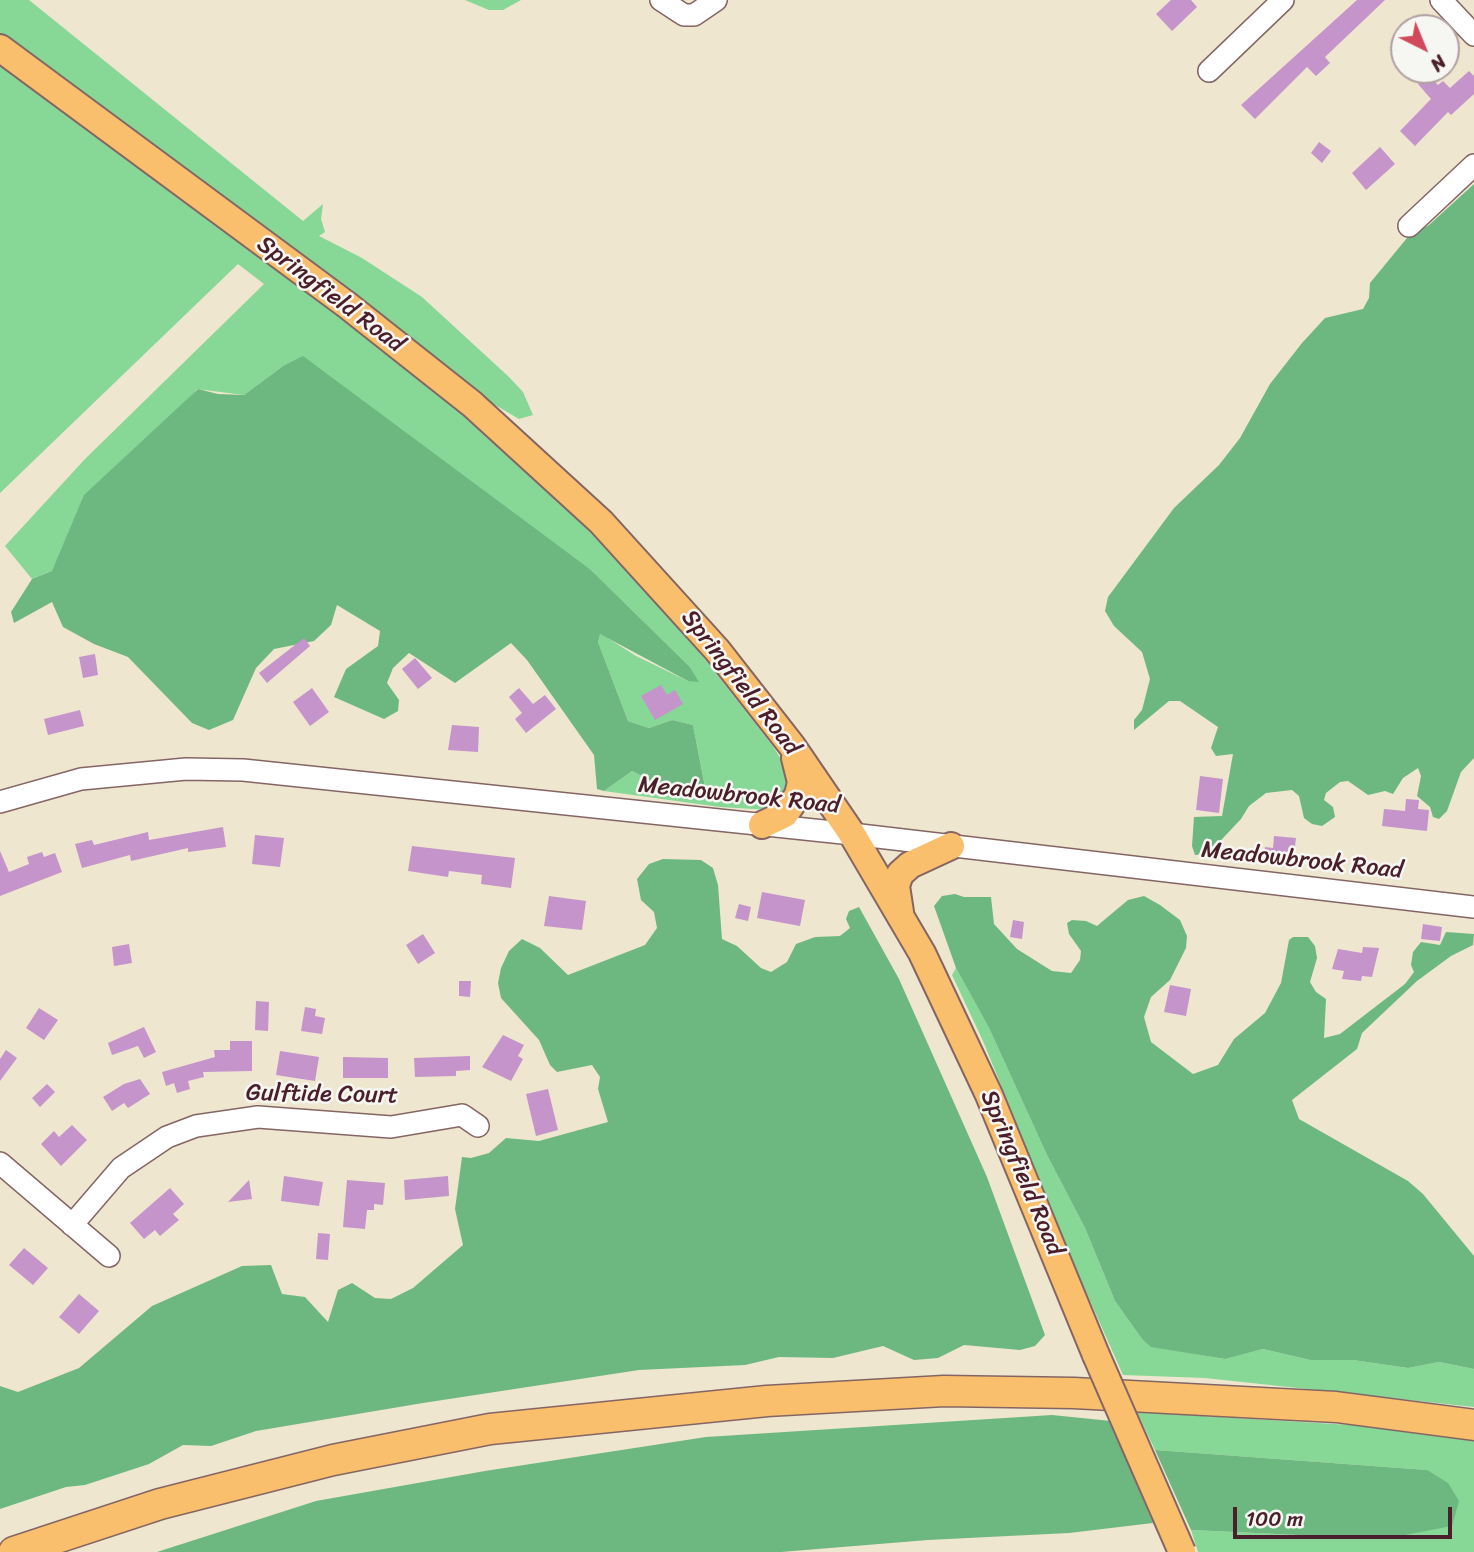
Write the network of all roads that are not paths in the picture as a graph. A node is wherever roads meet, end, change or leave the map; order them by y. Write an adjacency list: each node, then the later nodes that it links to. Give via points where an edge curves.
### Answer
1 (661, 0): 2 (street, via 684,15 701,12)
2 (716, 0)
3 (1283, 0): 7 (street)
4 (1441, 0): 5 (street)
5 (1474, 35)
6 (0, 48): 10 (main road, Springfield Road, via 346,304 508,435 601,522 680,606)
7 (1209, 71)
8 (1474, 165): 9 (street)
9 (1409, 226)
10 (792, 746): 12 (main road, via 801,782 798,795 785,814); 13 (main road, Springfield Road)
11 (0, 802): 12 (street, Meadowbrook Road, via 81,779 126,773 243,770)
12 (762, 825): 13 (street, Meadowbrook Road)
13 (852, 834): 14 (street, Meadowbrook Road); 16 (main road, Springfield Road)
14 (951, 846): 15 (street, Meadowbrook Road); 16 (main road, via 900,874 896,886)
15 (1474, 907)
16 (901, 917): 23 (main road, Springfield Road, bridge, via 974,1062)
17 (478, 1126): 19 (street, Gulftide Court, via 462,1115 391,1127 258,1117 196,1126 167,1138 121,1168)
18 (0, 1163): 19 (street)
19 (72, 1225): 20 (street)
20 (109, 1256)
21 (1474, 1426): 22 (highway, via 1336,1407 1074,1392 944,1391 767,1401 489,1429 333,1460 160,1504)
22 (14, 1552)
23 (1182, 1552)

